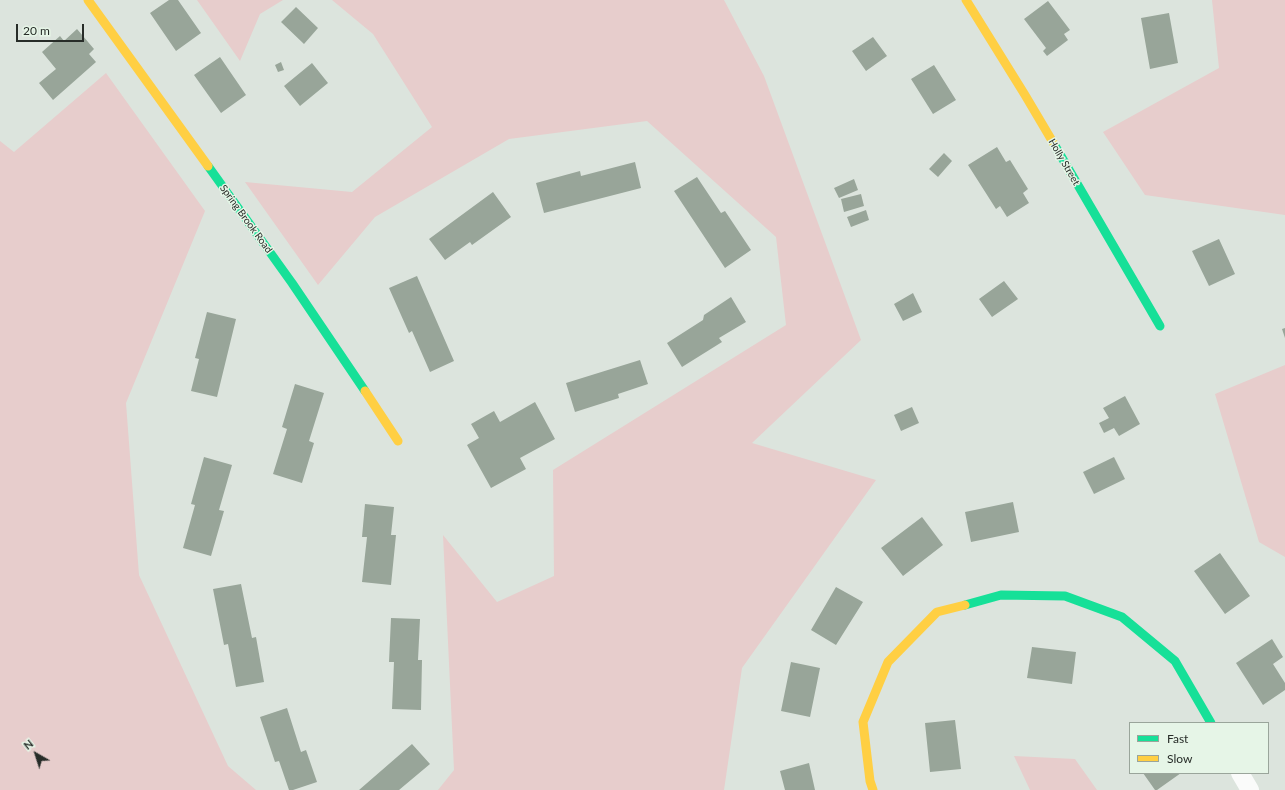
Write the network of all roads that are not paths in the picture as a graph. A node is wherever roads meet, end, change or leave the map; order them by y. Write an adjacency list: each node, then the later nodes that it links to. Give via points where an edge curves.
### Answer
1 (88, 0): 4 (street, Spring Brook Road, via 292,283)
2 (966, 0): 3 (street, Holly Street, via 1025,94)
3 (1160, 326)
4 (398, 442)
5 (1210, 722): 7 (street, via 1175,662 1122,617 1065,596 1001,595 937,612 888,662 863,722)
6 (1241, 774): 8 (street)
7 (873, 790)
8 (1250, 790)

